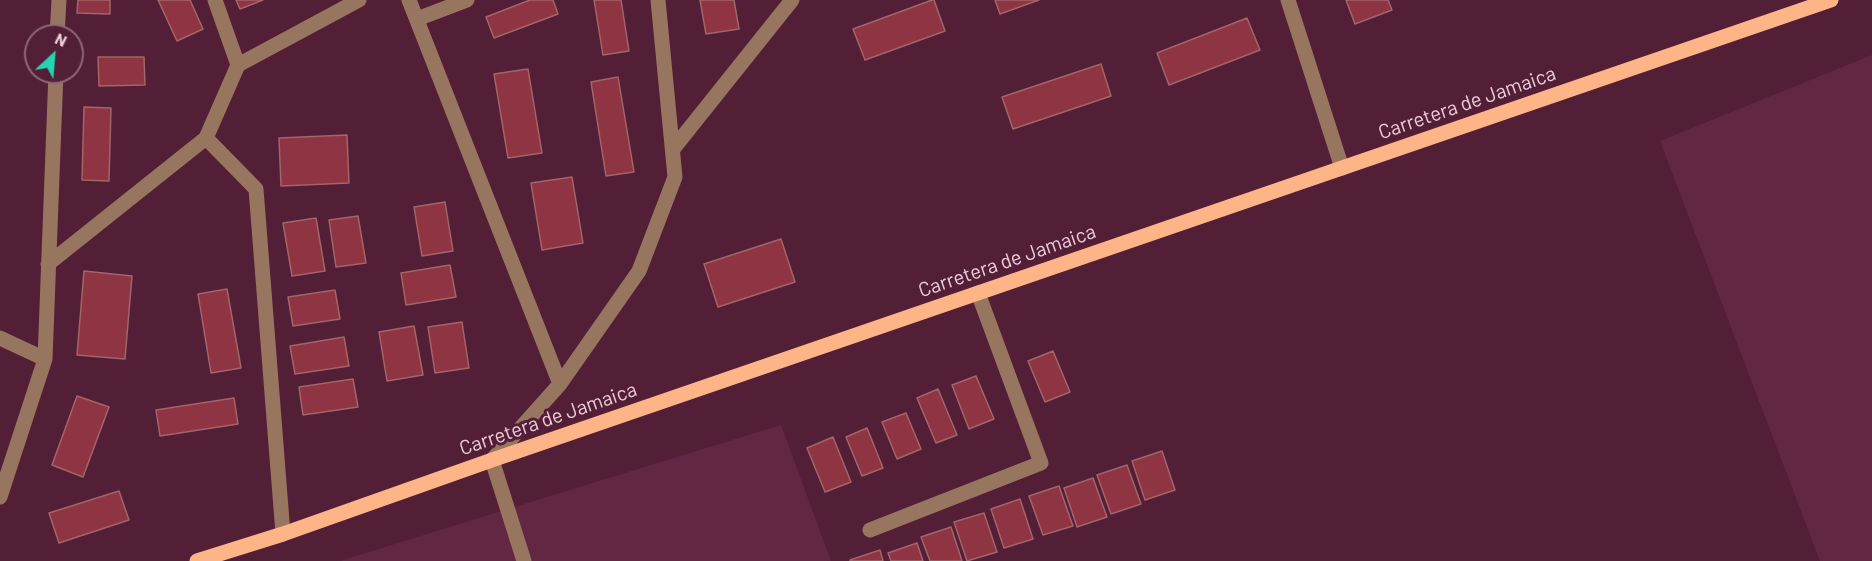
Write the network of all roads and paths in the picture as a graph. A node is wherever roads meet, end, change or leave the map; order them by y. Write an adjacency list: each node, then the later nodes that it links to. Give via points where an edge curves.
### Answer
1 (59, 0): 11 (street)
2 (215, 0): 12 (street)
3 (359, 0): 12 (street)
4 (409, 0): 10 (street)
5 (467, 0): 10 (street)
6 (658, 0): 15 (street)
7 (792, 0): 15 (street)
8 (1288, 0): 16 (street)
9 (1832, 0): 16 (main road, Carretera de Jamaica)
10 (417, 19): 21 (street)
11 (58, 24)
12 (238, 65): 14 (street)
13 (56, 84): 17 (street)
14 (206, 138): 17 (street); 25 (street, via 256,189)
15 (673, 149): 21 (street, via 675,177 639,272)
16 (1342, 168): 18 (main road, Carretera de Jamaica)
17 (48, 264): 20 (street)
18 (978, 293): 22 (main road, Carretera de Jamaica); 24 (street, via 1041,463)
19 (0, 338): 20 (street)
20 (45, 359): 23 (street)
21 (560, 384): 22 (street)
22 (492, 460): 25 (main road, Carretera de Jamaica); 27 (street)
23 (0, 497)
24 (870, 530)
25 (283, 534): 26 (main road, Carretera de Jamaica)
26 (197, 561)
27 (524, 561)

